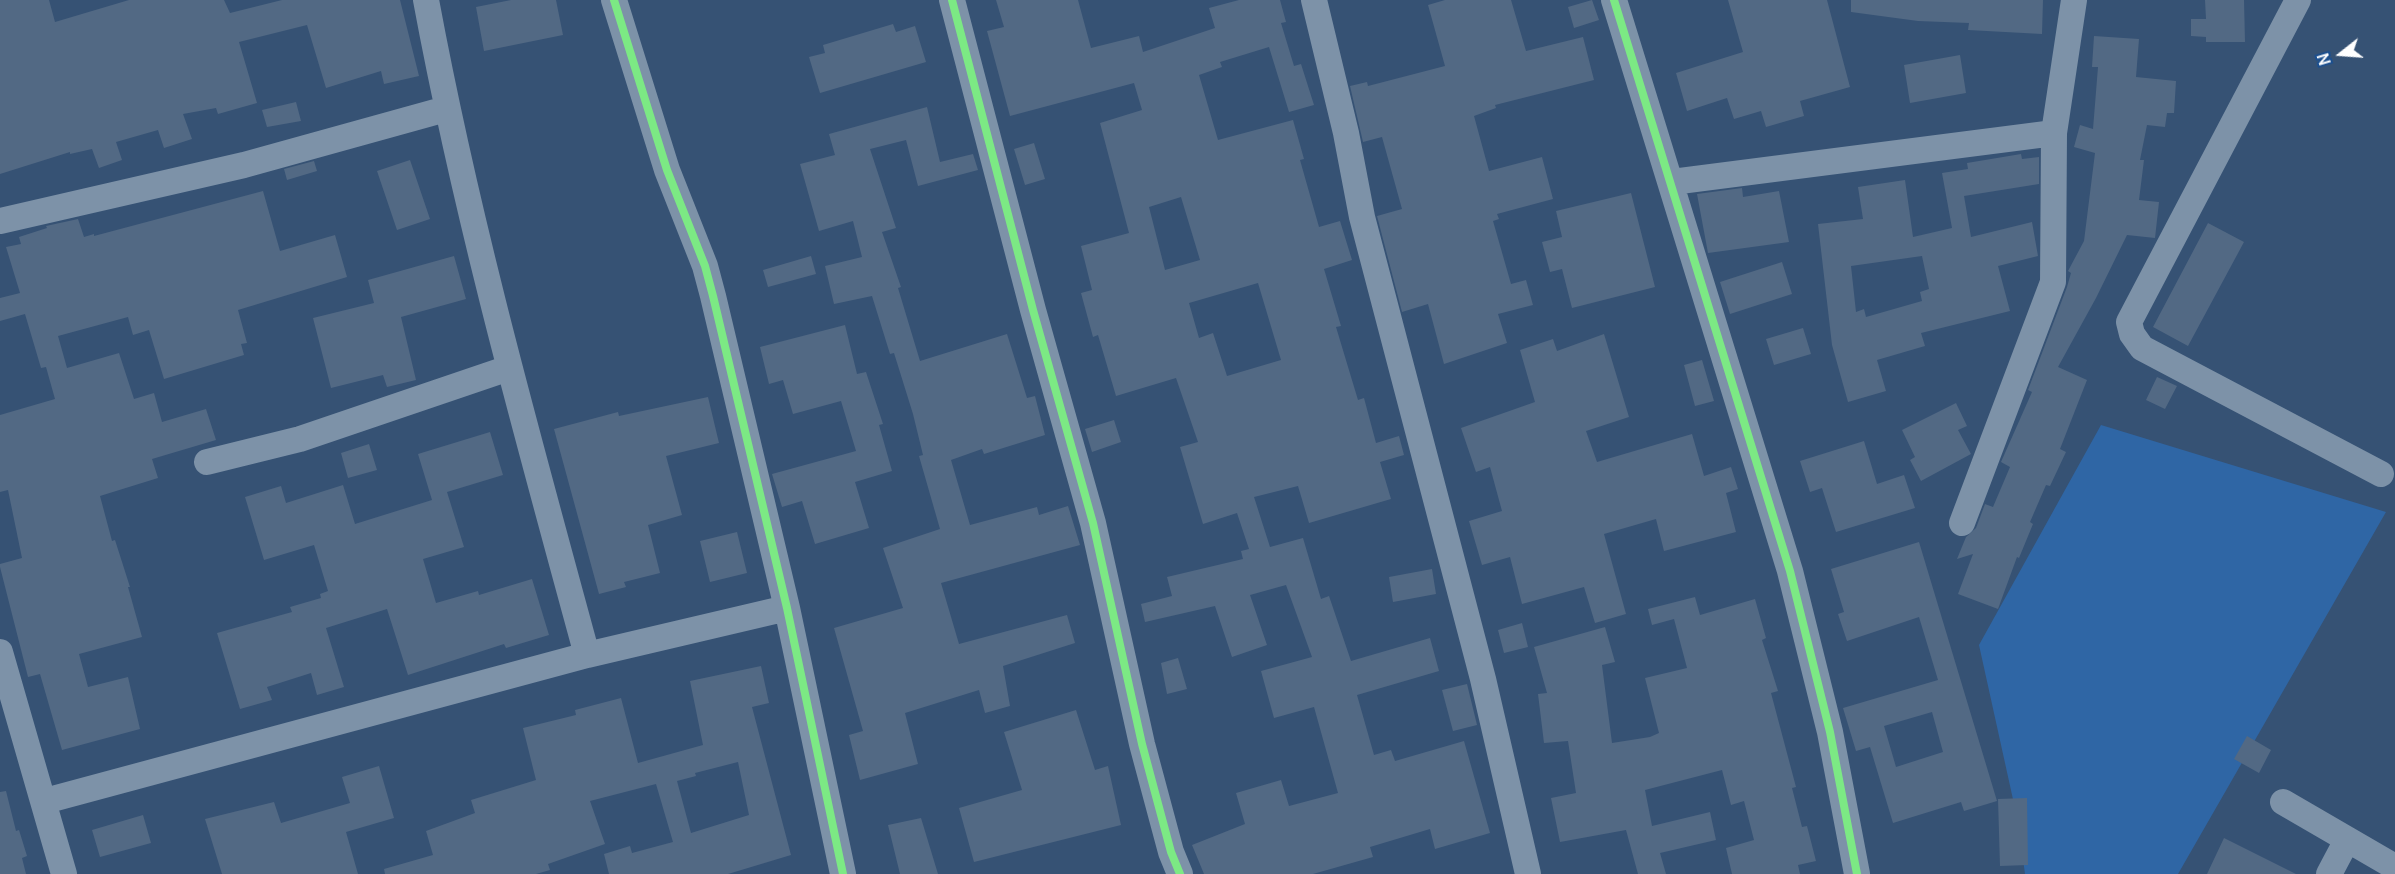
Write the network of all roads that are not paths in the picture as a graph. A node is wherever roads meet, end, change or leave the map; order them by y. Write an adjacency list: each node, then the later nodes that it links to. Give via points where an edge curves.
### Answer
1 (426, 0): 8 (street)
2 (614, 0): 16 (street, via 667,170 705,266)
3 (952, 0): 25 (street, via 1093,523 1142,744)
4 (1314, 0): 26 (street, via 1362,217 1483,679)
5 (1614, 0): 10 (street)
6 (2074, 0): 9 (street)
7 (2298, 0): 14 (street, via 2128,322 2142,348)
8 (446, 109): 11 (street, via 244,165); 12 (street)
9 (2054, 133): 10 (street); 15 (street, via 2053,282)
10 (1672, 182): 27 (street, via 1790,571 1830,732)
11 (0, 221)
12 (509, 368): 13 (street, via 300,439); 18 (street)
13 (207, 462)
14 (2381, 474)
15 (1962, 523)
16 (787, 608): 18 (street); 24 (street)
17 (0, 652): 19 (street)
18 (587, 655): 19 (street)
19 (45, 801): 23 (street)
20 (2283, 802): 21 (street)
21 (2347, 840): 22 (street); 28 (street)
22 (2395, 867)
23 (64, 874)
24 (843, 874)
25 (1180, 874)
26 (1528, 874)
27 (1857, 874)
28 (2329, 874)

